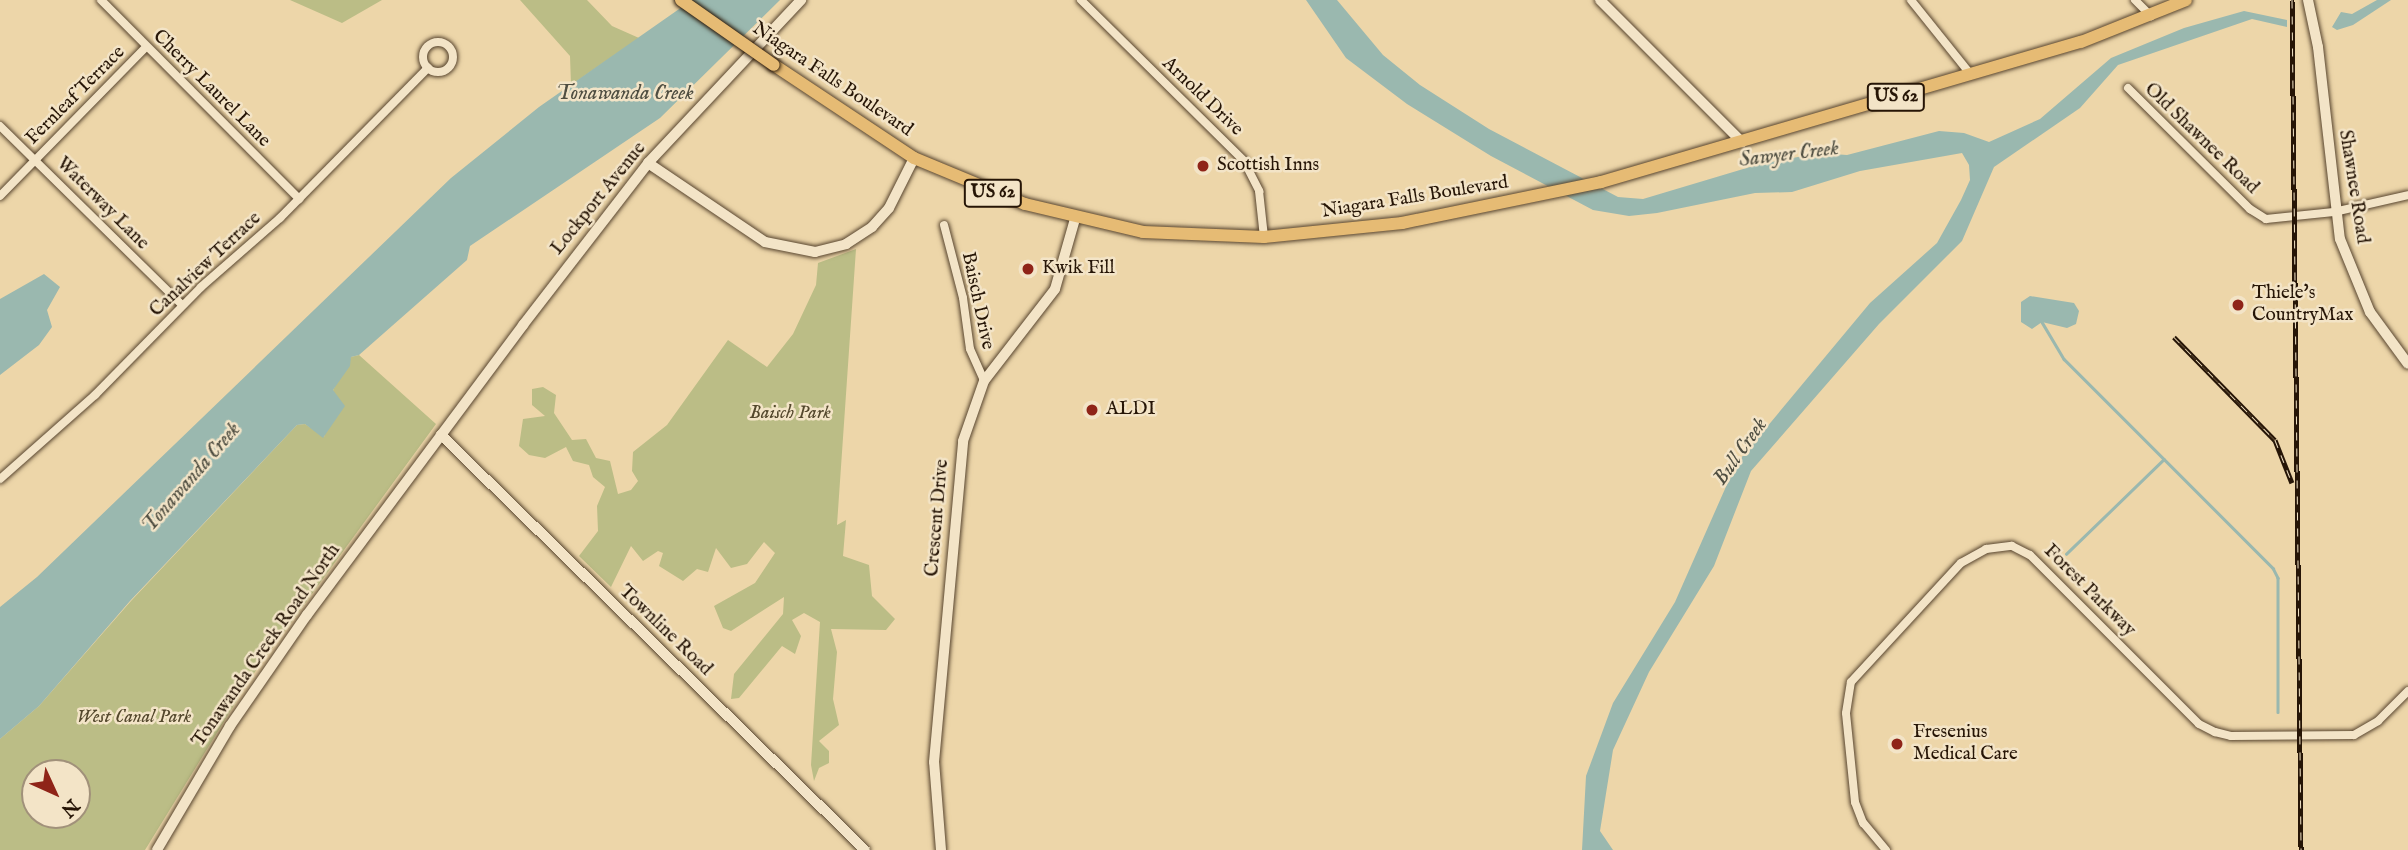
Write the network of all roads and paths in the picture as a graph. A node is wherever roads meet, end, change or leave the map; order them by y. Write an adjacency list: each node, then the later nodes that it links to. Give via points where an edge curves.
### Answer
1 (100, 0): 11 (street, Cherry Laurel Lane)
2 (681, 0): 17 (main road, Niagara Falls Boulevard / US 62, bridge)
3 (801, 0): 19 (street, Lockport Avenue)
4 (1081, 0): 26 (street, Arnold Drive, via 1244,162 1259,191)
5 (1600, 0): 16 (street)
6 (1911, 0): 13 (street)
7 (2134, 0): 10 (street)
8 (2186, 0): 10 (main road, Niagara Falls Boulevard / US 62)
9 (2308, 0): 23 (main road, Shawnee Road, via 2318,47)
10 (2151, 16): 13 (main road, Niagara Falls Boulevard / US 62)
11 (146, 47): 18 (street, Fernleaf Terrace); 22 (street, Cherry Laurel Lane)
12 (428, 68): 22 (street, Canalview Terrace)
13 (1971, 75): 16 (main road, Niagara Falls Boulevard / US 62)
14 (2128, 89): 23 (street, Old Shawnee Road, via 2259,216 2275,220)
15 (0, 126): 18 (street, Waterway Lane)
16 (1742, 142): 26 (main road, Niagara Falls Boulevard / US 62, via 1553,194 1402,223)
17 (914, 158): 19 (street, via 889,208 872,227 837,248 815,252 765,242); 24 (main road, Niagara Falls Boulevard / US 62, via 986,190)
18 (35, 160): 21 (street, Fernleaf Terrace); 27 (street, Waterway Lane)
19 (648, 163): 30 (street, Lockport Avenue)
20 (2408, 195): 23 (street, Old Shawnee Road)
21 (0, 196)
22 (299, 199): 27 (street, Canalview Terrace)
23 (2334, 212): 28 (main road, Shawnee Road, via 2357,289)
24 (1075, 219): 26 (main road, Niagara Falls Boulevard / US 62, via 1170,235); 29 (street, Crescent Drive, via 1055,289)
25 (944, 225): 29 (street, Baisch Drive, via 963,298 970,349)
26 (1264, 237)
27 (182, 305): 31 (street, Canalview Terrace, via 95,395)
28 (2408, 363)
29 (984, 381): 35 (street, Crescent Drive, via 967,424 958,479 934,762)
30 (441, 435): 33 (street, Tonawanda Creek Road North, via 252,694); 34 (street, Townline Road)
31 (0, 479)
32 (2408, 691): 36 (street, Forest Parkway, via 2378,721 2354,735 2231,736 2215,732 2199,724 2030,555 2011,546 1986,549 1961,563 1851,682 1846,713 1855,802 1863,823)
33 (157, 850)
34 (865, 850)
35 (941, 850)
36 (1886, 850)

